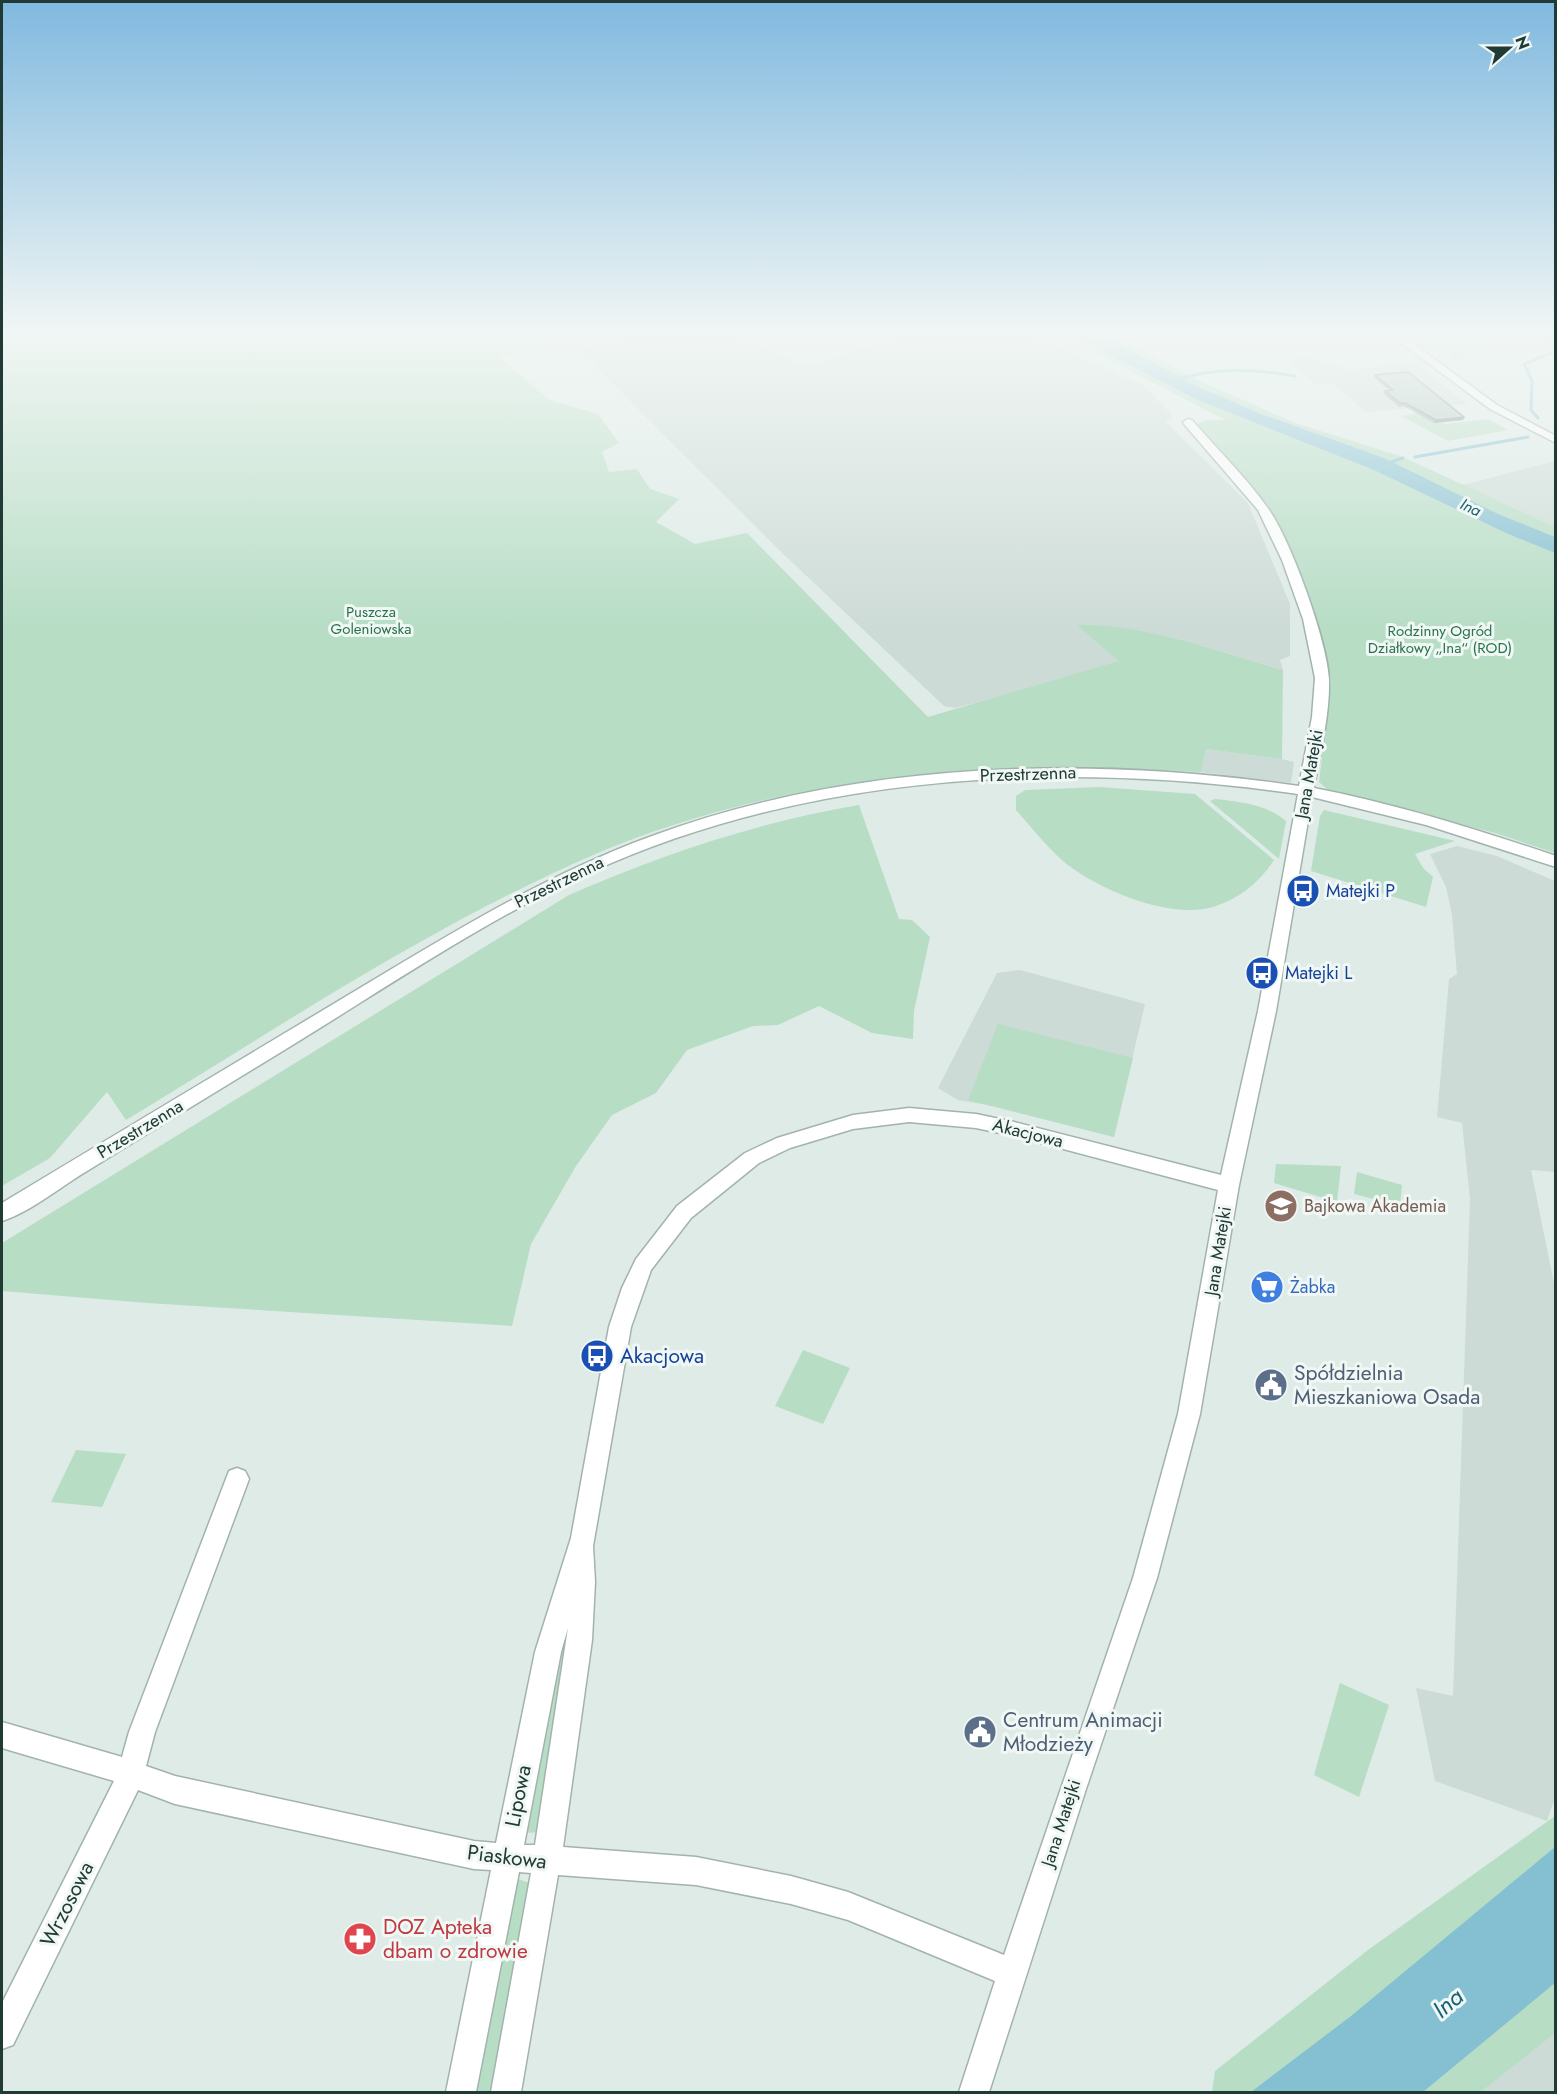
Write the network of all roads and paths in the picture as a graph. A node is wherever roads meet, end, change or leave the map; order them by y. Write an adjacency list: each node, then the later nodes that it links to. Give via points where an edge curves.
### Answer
1 (1199, 435): 2 (street, Jana Matejki, via 1263,509 1300,589 1322,678 1320,717)
2 (1306, 795): 3 (street, Przestrzenna, via 1462,832); 4 (street, Jana Matejki, via 1267,1011); 5 (street, Przestrzenna, via 1120,774 1025,773 925,779 789,802 637,846 488,917)
3 (1556, 862)
4 (1229, 1185): 7 (street, Akacjowa, via 1014,1129 934,1117 881,1117 853,1122 817,1131 763,1153 684,1212 643,1265 620,1327); 13 (street, Jana Matejki, via 1190,1414 1145,1578)
5 (2, 1213)
6 (237, 1479): 10 (street, Wrzosowa, via 142,1732)
7 (590, 1495): 8 (street, Lipowa)
8 (583, 1538): 11 (street, Lipowa, via 548,1652); 12 (street, Lipowa, via 580,1654)
9 (2, 1735): 10 (street, Piaskowa)
10 (131, 1774): 11 (street, Piaskowa, via 175,1790); 14 (street, Wrzosowa)
11 (506, 1859): 12 (street, Piaskowa); 15 (street, Lipowa)
12 (548, 1862): 13 (street, Piaskowa, via 696,1871 791,1890 848,1906); 16 (street, Lipowa)
13 (1011, 1973): 17 (street, Jana Matejki)
14 (2, 2034)
15 (461, 2092)
16 (506, 2092)
17 (974, 2092)

